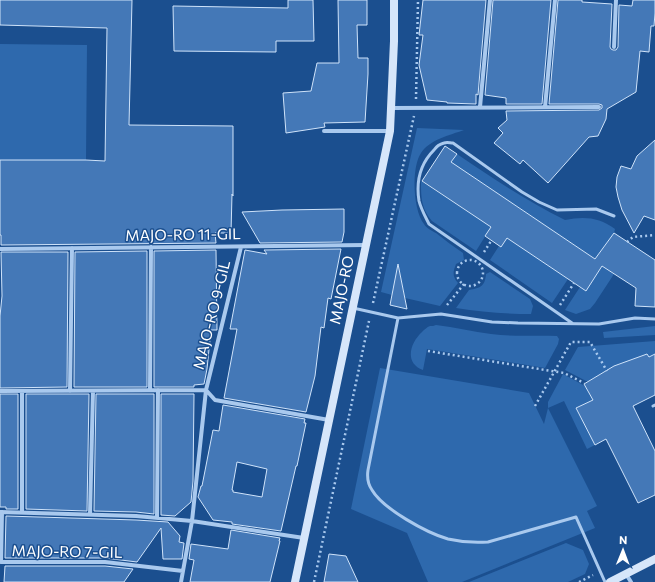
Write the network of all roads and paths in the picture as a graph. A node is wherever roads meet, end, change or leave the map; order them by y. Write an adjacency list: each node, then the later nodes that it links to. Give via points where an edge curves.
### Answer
1 (394, 0): 10 (main road, MAJO-RO)
2 (418, 0): 11 (path)
3 (490, 0): 7 (street)
4 (555, 0): 8 (street)
5 (616, 0): 6 (street)
6 (614, 47)
7 (480, 107): 8 (street); 11 (street)
8 (545, 107): 9 (street)
9 (599, 107)
10 (391, 108): 11 (street); 13 (main road, MAJO-RO)
11 (416, 108): 25 (path)
12 (324, 131): 13 (street)
13 (390, 131): 17 (main road, MAJO-RO)
14 (614, 216): 26 (lane, via 596,209 557,210 539,202 453,143 445,142 428,155 422,165 418,183 423,213 429,224)
15 (655, 235): 16 (path, via 633,237)
16 (627, 242)
17 (366, 245): 19 (street, MAJO-RO 11-GIL); 24 (main road, MAJO-RO)
18 (151, 247): 19 (street, MAJO-RO 11-GIL); 20 (street, MAJO-RO 11-GIL); 35 (street)
19 (242, 247): 37 (street, MAJO-RO 9-GIL)
20 (72, 248): 21 (street, MAJO-RO 11-GIL); 39 (street)
21 (0, 249)
22 (574, 283): 26 (path)
23 (464, 284): 23 (path, via 470,286 481,280 482,267 476,261 468,260 458,268 457,276); 27 (path)
24 (353, 308): 25 (lane); 43 (main road, MAJO-RO)
25 (370, 312): 28 (lane); 55 (path)
26 (556, 312): 30 (lane)
27 (440, 314): 28 (lane); 30 (lane, via 492,322)
28 (398, 318): 56 (lane, via 368,470 367,481 372,490 389,508 435,534 476,543 488,542 576,517)
29 (655, 318): 30 (lane, via 635,318 599,324)
30 (572, 323)
31 (428, 351): 33 (path)
32 (607, 371): 33 (path, via 590,342 571,342)
33 (554, 372): 34 (path, via 564,373); 42 (path)
34 (584, 384)
35 (150, 390): 36 (street, MAJO-RO 9-GIL); 40 (street, MAJO-RO 9-GIL)
36 (158, 390): 37 (street, MAJO-RO 9-GIL); 47 (street)
37 (206, 390): 43 (street, MAJO-RO 9-GIL, via 215,400); 48 (street)
38 (22, 391): 39 (street, MAJO-RO 9-GIL); 41 (street, MAJO-RO 9-GIL); 45 (street)
39 (70, 391): 40 (street, MAJO-RO 9-GIL)
40 (93, 391): 46 (street)
41 (0, 392)
42 (535, 406)
43 (329, 420): 49 (main road, MAJO-RO)
44 (1, 512): 45 (street, MAJO-RO 7-GIL); 51 (street, MAJO-RO 7-GIL, via 0,562 105,562)
45 (22, 512): 46 (street, MAJO-RO 7-GIL)
46 (90, 514): 47 (street, MAJO-RO 7-GIL)
47 (157, 518): 48 (street, MAJO-RO 7-GIL)
48 (192, 520): 49 (street, MAJO-RO 7-GIL); 51 (street)
49 (305, 538): 54 (main road, MAJO-RO)
50 (655, 559): 52 (main road)
51 (183, 571): 53 (street)
52 (626, 574): 57 (main road); 58 (street)
53 (182, 582)
54 (295, 582)
55 (314, 582)
56 (605, 582)
57 (610, 582)
58 (631, 582)

